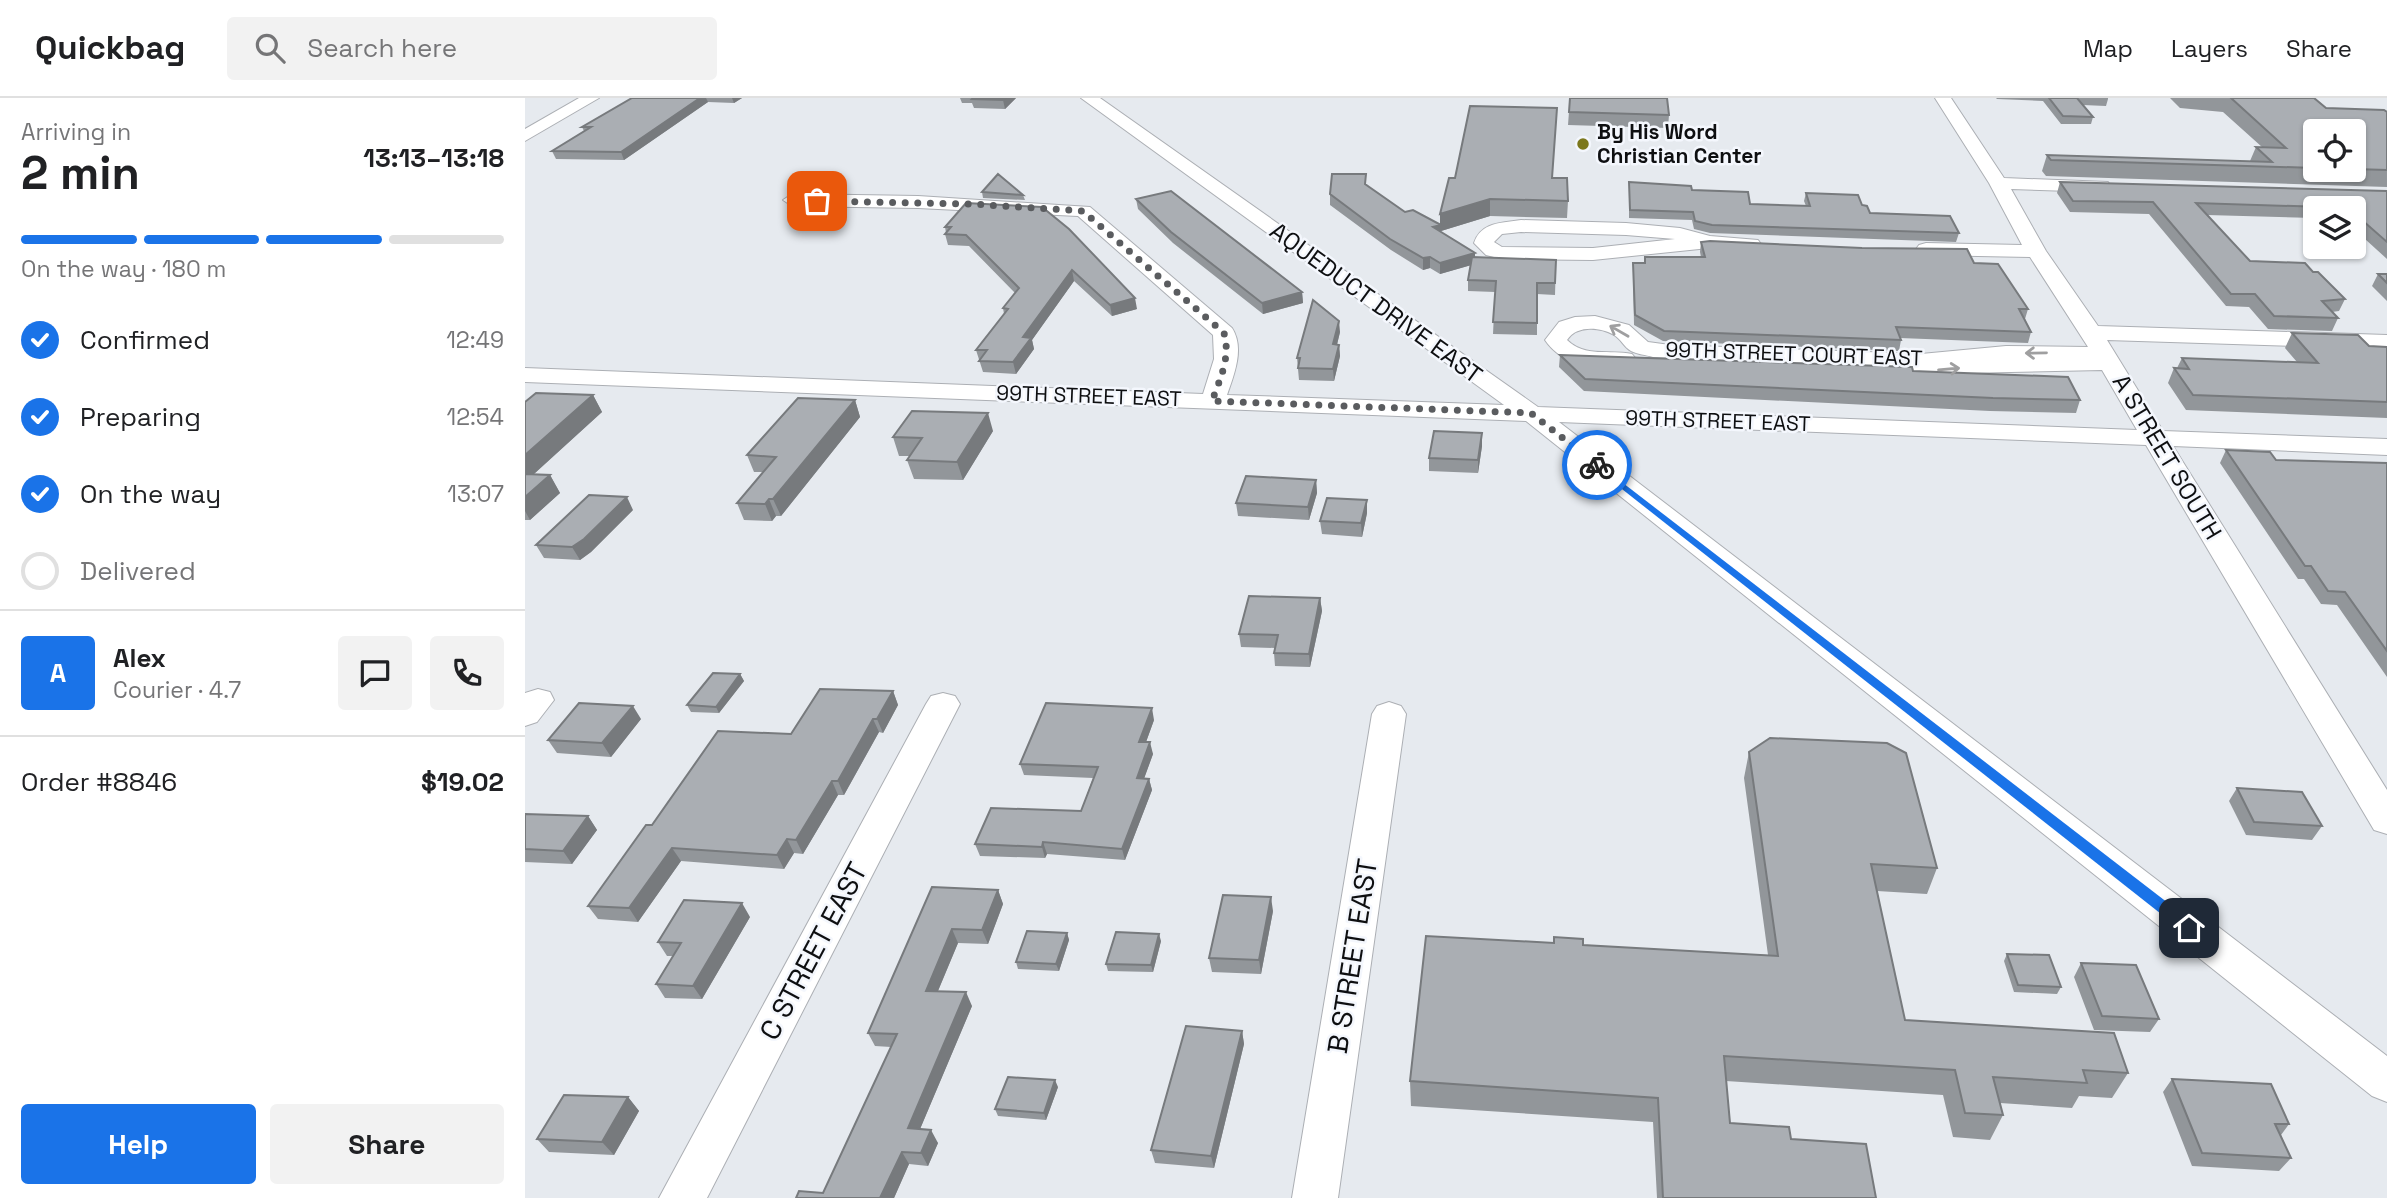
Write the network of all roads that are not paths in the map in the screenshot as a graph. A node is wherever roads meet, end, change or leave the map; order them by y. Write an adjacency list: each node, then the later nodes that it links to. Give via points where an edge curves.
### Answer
1 (591, 98): 4 (street)
2 (1089, 98): 16 (street, AQUEDUCT DRIVE EAST)
3 (1943, 98): 5 (street, A STREET SOUTH)
4 (525, 136)
5 (1998, 183): 6 (street); 11 (street, A STREET SOUTH)
6 (2123, 186)
7 (792, 201): 15 (street, via 1083,211 1224,333 1225,363)
8 (1709, 242): 8 (street, via 1575,255 1502,253 1484,243 1487,234 1497,229 1521,226 1654,231); 9 (street)
9 (1778, 245)
10 (1910, 249): 11 (street)
11 (2036, 251): 13 (street, A STREET SOUTH)
12 (2387, 342): 13 (street)
13 (2102, 350): 13 (street, 99TH STREET COURT EAST, one-way to 13, via 1921,361 1669,352 1641,347 1619,328 1592,323 1565,328 1556,340 1562,348 1584,357 1927,370); 17 (street, A STREET SOUTH)
14 (525, 376): 15 (street, 99TH STREET EAST)
15 (1212, 401): 16 (street, 99TH STREET EAST)
16 (1531, 413): 17 (street, 99TH STREET EAST); 22 (street, AQUEDUCT DRIVE EAST)
17 (2156, 439): 18 (street, 99TH STREET EAST); 21 (street, A STREET SOUTH)
18 (2387, 447)
19 (943, 704): 23 (street, C STREET EAST)
20 (1389, 713): 24 (street, B STREET EAST)
21 (2387, 820)
22 (2387, 1082)
23 (682, 1198)
24 (1315, 1198)

